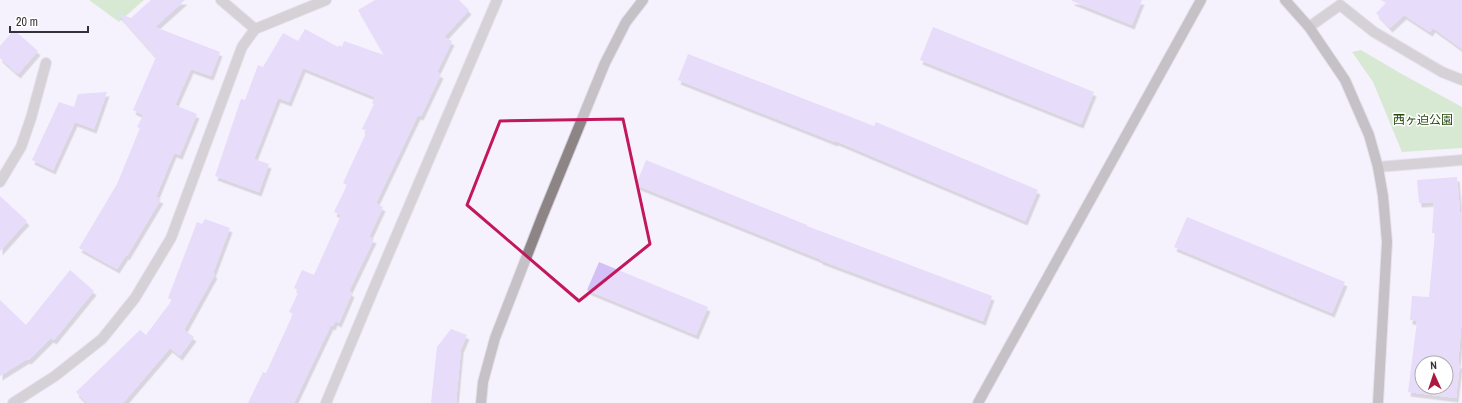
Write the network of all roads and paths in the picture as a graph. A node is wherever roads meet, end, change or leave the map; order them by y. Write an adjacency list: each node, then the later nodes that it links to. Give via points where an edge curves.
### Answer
1 (221, 0): 9 (street)
2 (326, 0): 9 (street)
3 (497, 0): 16 (street)
4 (643, 0): 17 (street, via 626,22 605,63 542,217 495,338 483,382)
5 (1201, 0): 18 (street)
6 (1285, 0): 8 (street)
7 (1338, 2): 8 (street); 11 (street, via 1374,32 1442,72)
8 (1309, 27): 13 (street, via 1345,80 1369,134)
9 (255, 29): 15 (street, via 242,47 171,238 135,298 102,339 55,376)
10 (46, 63): 14 (street, via 21,147)
11 (1462, 80)
12 (1462, 160): 13 (street)
13 (1378, 167): 19 (street, via 1387,242)
14 (0, 182)
15 (13, 403)
16 (326, 403)
17 (481, 403)
18 (978, 403)
19 (1378, 403)

